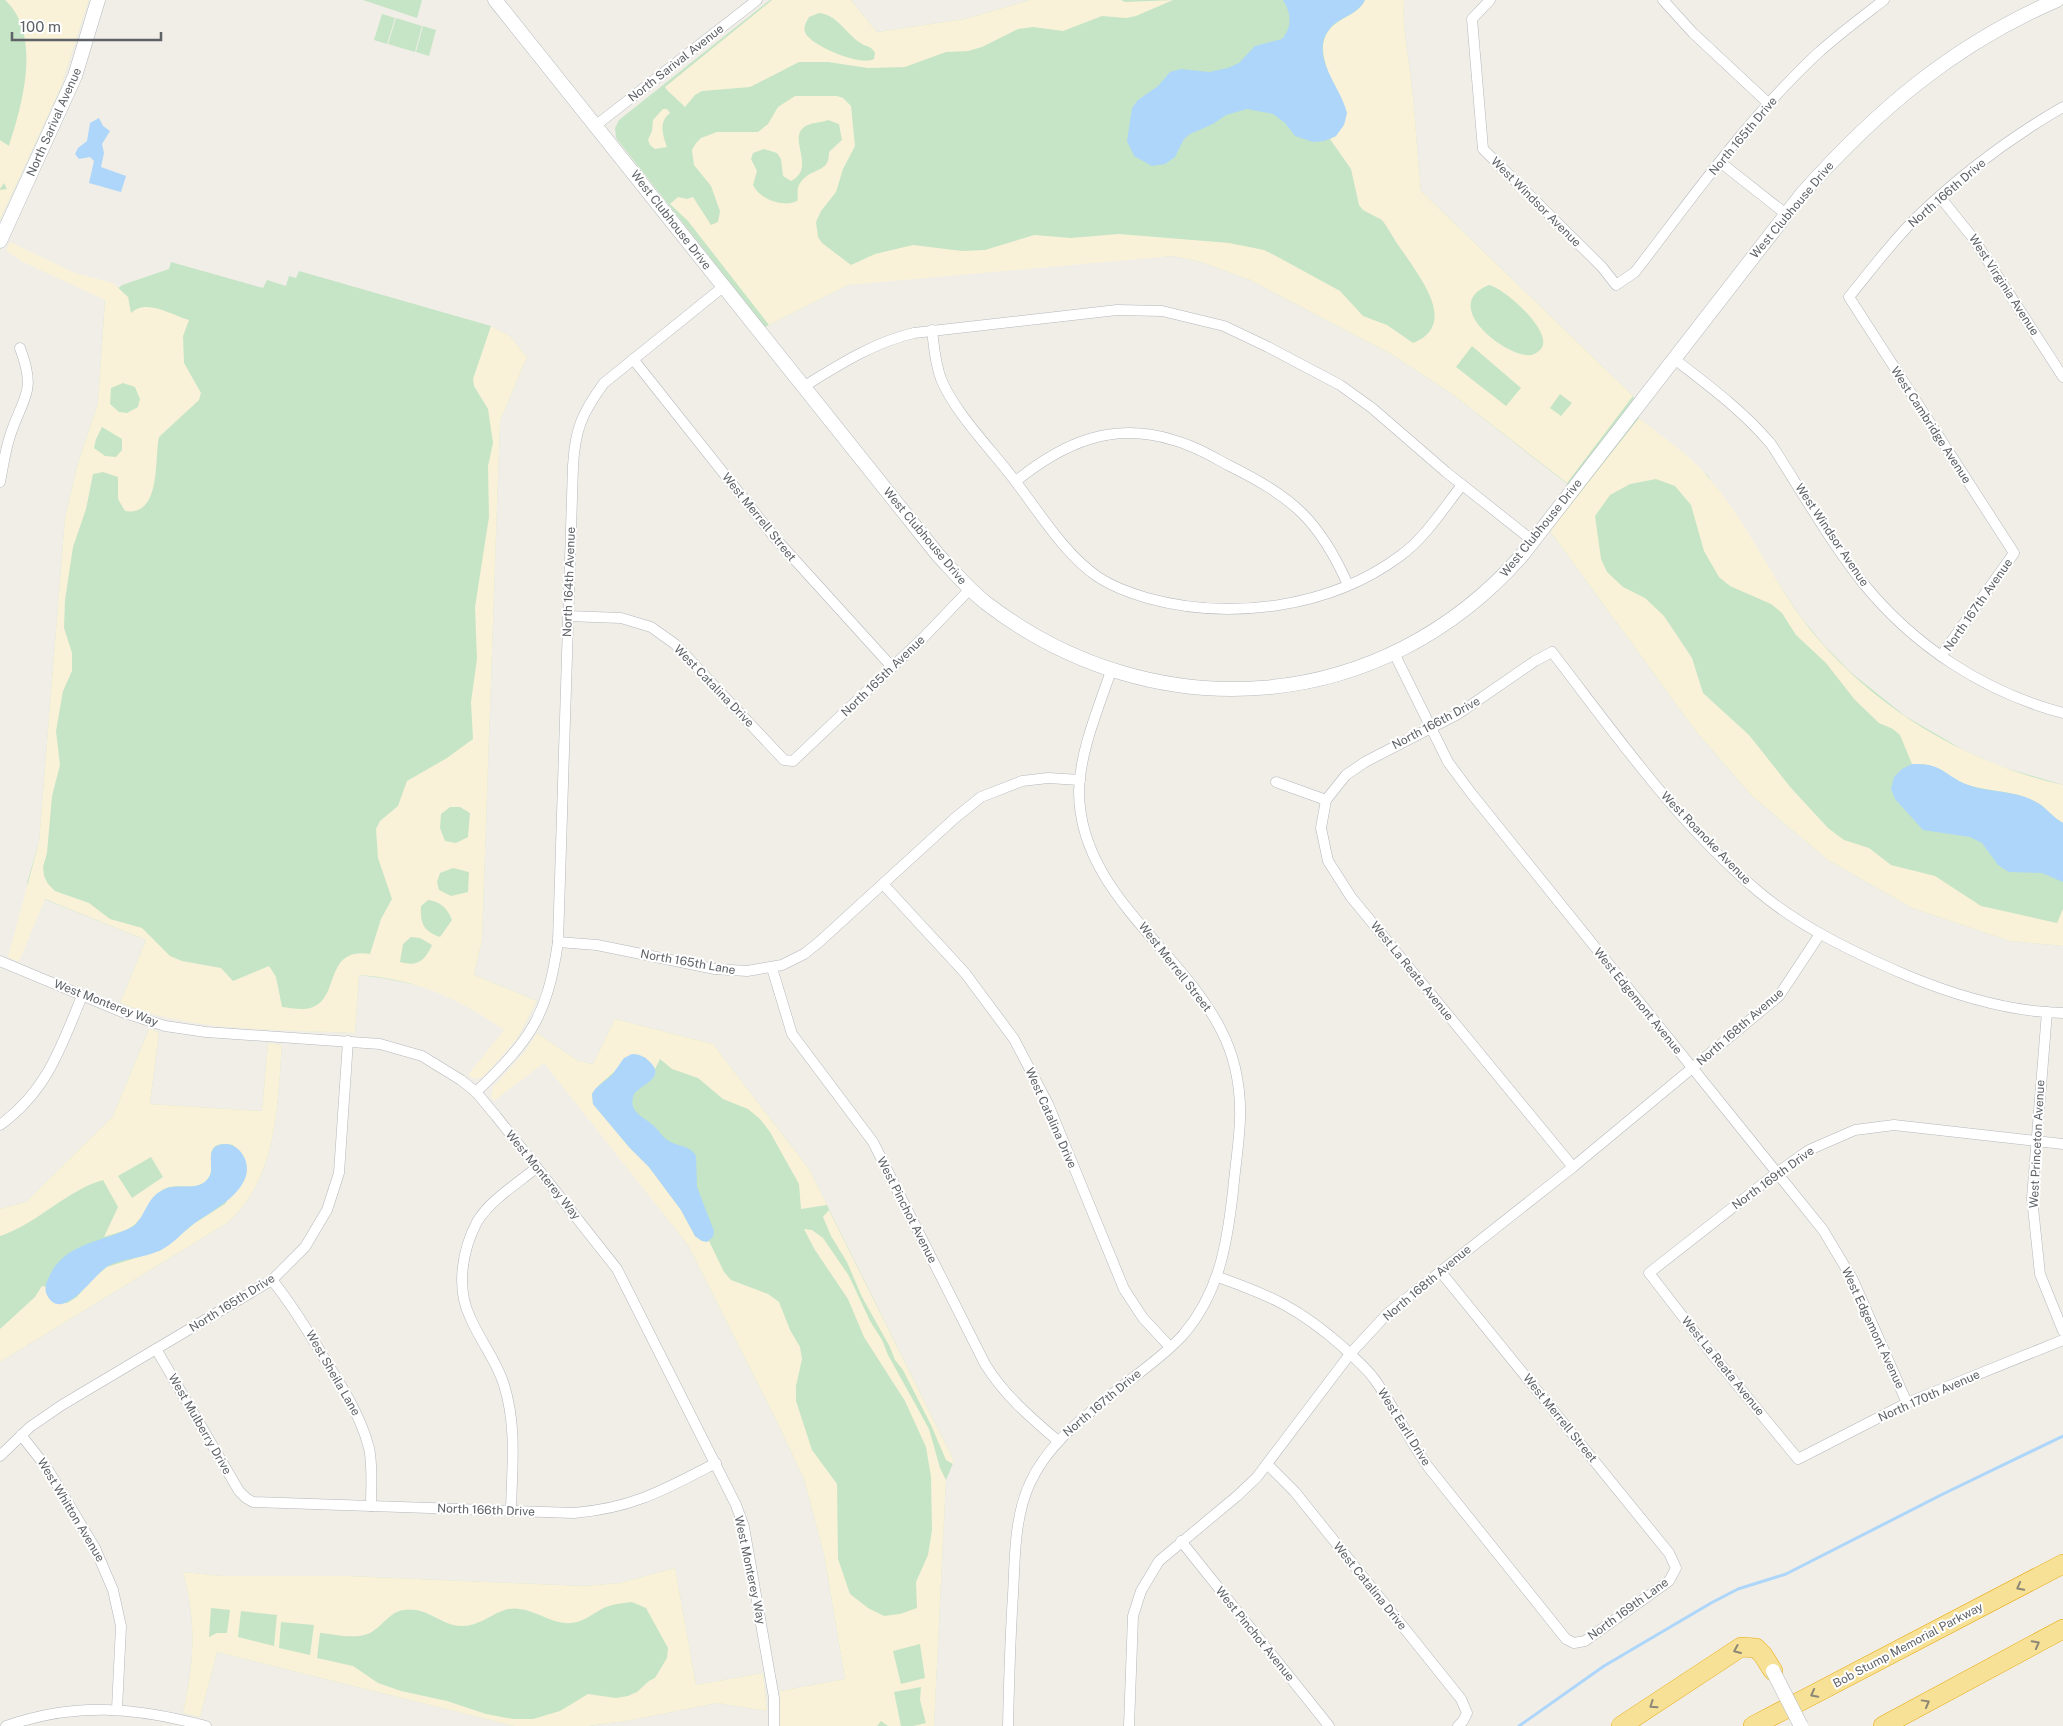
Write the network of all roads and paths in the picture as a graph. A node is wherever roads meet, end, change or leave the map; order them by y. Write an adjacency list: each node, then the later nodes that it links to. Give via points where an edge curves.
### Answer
1 (98, 0): 14 (street, North Sarival Avenue, via 75,76)
2 (495, 0): 10 (street, West Clubhouse Drive)
3 (757, 0): 10 (street, North Sarival Avenue)
4 (1490, 0): 15 (street, West Windsor Avenue, via 1472,19 1483,149 1602,267)
5 (1663, 0): 8 (street)
6 (1884, 0): 8 (street, North 165th Drive, via 1818,53)
7 (2057, 0): 13 (street, West Clubhouse Drive, via 2009,22 1970,45 1906,91 1842,150)
8 (1768, 104): 11 (street, North 165th Drive)
9 (2063, 107): 12 (street, North 166th Drive, via 2006,143)
10 (596, 126): 16 (street, West Clubhouse Drive)
11 (1720, 162): 13 (street); 15 (street, North 165th Drive, via 1635,272)
12 (1940, 197): 17 (street, North 166th Drive, via 1902,233); 22 (street, West Virginia Avenue, via 1974,238)
13 (1786, 214): 20 (street, West Clubhouse Drive)
14 (0, 241)
15 (1616, 285)
16 (723, 287): 21 (street, North 164th Avenue); 23 (street, West Clubhouse Drive)
17 (1849, 297): 28 (street, West Cambridge Avenue)
18 (932, 330): 23 (street, via 887,341); 24 (street, via 938,366 949,393); 26 (street, via 1117,310 1162,311 1202,319 1268,347 1357,396)
19 (20, 348): 25 (street, via 27,368 28,394 10,436)
20 (1674, 358): 27 (street, West Clubhouse Drive); 34 (street, West Windsor Avenue, via 1757,427 1863,582 1896,619)
21 (633, 359): 31 (street, North 164th Avenue, via 604,383 579,424 574,450); 35 (street, West Merrell Street, via 780,544)
22 (2063, 377)
23 (803, 388): 30 (street, West Clubhouse Drive, via 938,555)
24 (1016, 481): 29 (street, via 1075,557 1110,585 1134,594 1184,606 1239,609 1290,603); 29 (street, via 1050,455 1080,441 1118,434 1174,440 1287,498 1327,542)
25 (0, 482)
26 (1462, 485): 27 (street); 29 (street, via 1414,545 1388,565)
27 (1533, 540): 33 (street, West Clubhouse Drive, via 1507,572 1466,608 1425,637)
28 (2014, 553): 34 (street, North 167th Avenue)
29 (1348, 585)
30 (970, 589): 35 (street, North 165th Avenue); 36 (street, West Clubhouse Drive, via 1031,634 1079,659)
31 (568, 616): 39 (street, West Catalina Drive, via 621,618 651,627 675,644 784,760); 45 (street, North 164th Avenue)
32 (1552, 652): 38 (street, North 166th Drive, via 1458,714); 44 (street, West Roanoke Avenue, via 1662,794 1716,852 1759,893)
33 (1394, 653): 36 (street, West Clubhouse Drive, via 1318,679 1240,689 1214,690 1160,683); 38 (street, West Edgemont Avenue)
34 (1941, 656): 37 (street, West Windsor Avenue, via 2000,690)
35 (892, 668): 39 (street, North 165th Avenue)
36 (1111, 671): 40 (street, West Merrell Street, via 1085,753)
37 (2063, 712)
38 (1430, 727): 42 (street, North 166th Drive, via 1346,775); 52 (street, West Edgemont Avenue, via 1448,762 1471,794)
39 (794, 761)
40 (1080, 780): 43 (street, North 165th Lane, via 1035,779 1009,784 988,794 967,807); 62 (street, West Merrell Street, via 1082,820 1096,862 1110,885 1212,1015 1231,1055 1239,1088 1240,1121 1229,1228)
41 (1276, 782): 42 (street)
42 (1326, 800): 57 (street, West La Reata Avenue, via 1321,828 1328,861 1351,897)
43 (883, 884): 47 (street, North 165th Lane, via 811,949); 66 (street, West Catalina Drive, via 965,973 1014,1039 1048,1104 1124,1288 1143,1318)
44 (1820, 934): 49 (street, West Roanoke Avenue, via 1937,988); 52 (street, North 168th Avenue, via 1779,996)
45 (558, 942): 47 (street, North 165th Lane, via 597,945 734,971); 53 (street, via 550,985 535,1025 512,1056)
46 (0, 961): 48 (street, West Monterey Way)
47 (772, 968): 71 (street, West Pinchot Avenue, via 792,1034 873,1142 994,1380)
48 (82, 996): 51 (street, West Monterey Way, via 136,1018 178,1029); 54 (street, via 57,1057 42,1083 24,1105)
49 (2047, 1012): 50 (street, West Roanoke Avenue); 55 (street, West Princeton Avenue)
50 (2063, 1013)
51 (348, 1041): 53 (street, West Monterey Way, via 380,1044 422,1056); 63 (street, North 165th Drive, via 341,1158 335,1187 314,1234 293,1261)
52 (1693, 1068): 57 (street, North 168th Avenue); 59 (street, West Edgemont Avenue)
53 (476, 1092): 58 (street, West Monterey Way)
54 (0, 1125)
55 (2035, 1143): 56 (street, North 169th Drive); 59 (street, North 169th Drive, via 1894,1125 1855,1130 1809,1150); 64 (street, West Princeton Avenue, via 2032,1198 2040,1274)
56 (2063, 1144)
57 (1573, 1167): 60 (street, North 168th Avenue)
58 (536, 1168): 74 (street, West Monterey Way, via 616,1269); 78 (street, via 495,1202 478,1221 462,1266 462,1291 469,1316 504,1384 510,1406 514,1432)
59 (1778, 1172): 61 (street, North 169th Drive); 69 (street, West Edgemont Avenue, via 1823,1230 1853,1280)
60 (1440, 1271): 68 (street, North 168th Avenue, via 1388,1313); 81 (street, West Merrell Street, via 1670,1552)
61 (1649, 1273): 73 (street, West La Reata Avenue)
62 (1218, 1277): 66 (street, North 167th Drive, via 1200,1312); 68 (street, West Earll Drive, via 1290,1306)
63 (272, 1280): 67 (street, North 165th Drive); 77 (street, West Sheila Lane, via 299,1316 361,1424 372,1474)
64 (2063, 1330)
65 (2063, 1340): 69 (street, North 170th Avenue)
66 (1170, 1347): 71 (street, North 167th Drive)
67 (156, 1349): 70 (street, North 165th Drive, via 56,1409); 76 (street, West Mulberry Drive)
68 (1350, 1354): 75 (street, North 168th Avenue); 83 (street, West Earll Drive, via 1374,1380 1429,1468 1566,1639)
69 (1907, 1403): 73 (street, North 170th Avenue)
70 (21, 1435): 72 (street, North 165th Drive); 85 (street, West Whitton Avenue, via 47,1468 95,1548 114,1590 120,1626)
71 (1058, 1441): 89 (street, North 167th Drive, via 1031,1482 1020,1514)
72 (0, 1456)
73 (1798, 1459)
74 (716, 1463): 78 (street, North 166th Drive, via 657,1493 605,1510 574,1513); 88 (street, West Monterey Way, via 744,1527 775,1705)
75 (1267, 1464): 79 (street, North 168th Avenue, via 1248,1487); 92 (street, West Catalina Drive, via 1295,1492 1460,1699 1467,1713)
76 (246, 1498): 77 (street, North 166th Drive, via 253,1502)
77 (371, 1506): 78 (street, North 166th Drive)
78 (511, 1510)
79 (1181, 1541): 90 (street, North 168th Avenue, via 1152,1570 1137,1603 1133,1623); 91 (street, West Pinchot Avenue)
80 (2063, 1564): 94 (highway, Bob Stump Memorial Parkway, one-way to 94)
81 (1676, 1568): 83 (street, North 169th Lane, via 1669,1580 1585,1641)
82 (2063, 1629): 96 (highway, one-way to 82)
83 (1574, 1644)
84 (1772, 1671): 93 (highway, one-way to 93, via 1756,1648 1736,1649); 95 (street, bridge)
85 (117, 1709): 86 (street, via 45,1715); 87 (street, via 164,1715)
86 (6, 1726)
87 (206, 1726)
88 (774, 1726)
89 (1008, 1726)
90 (1129, 1726)
91 (1329, 1726)
92 (1458, 1726)
93 (1621, 1726)
94 (1753, 1726)
95 (1801, 1726)
96 (1883, 1726)

